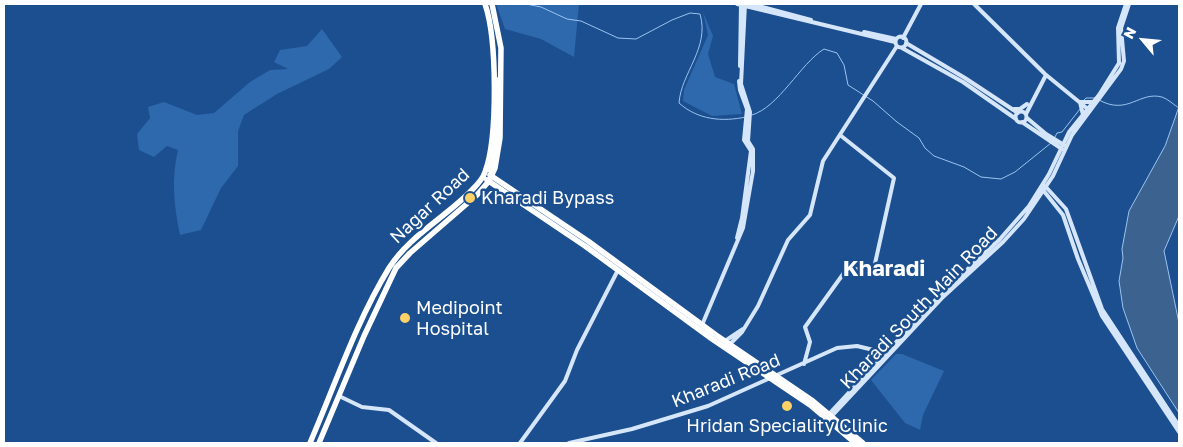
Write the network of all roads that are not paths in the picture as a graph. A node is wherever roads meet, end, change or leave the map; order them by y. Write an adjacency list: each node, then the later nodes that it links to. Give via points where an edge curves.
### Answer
1 (485, 4): 34 (highway, Nagar Road, via 494,48 491,137 485,173 472,190 405,248)
2 (491, 4): 29 (highway, Nagar Road, via 501,48 500,138); 30 (highway, via 497,42 497,95 496,137)
3 (751, 4): 10 (street)
4 (921, 4): 8 (street)
5 (974, 4): 11 (street)
6 (1127, 4): 15 (street, via 1118,28 1119,63)
7 (742, 5): 10 (street); 37 (street, via 742,84 748,117 744,140 752,151 740,227)
8 (904, 38): 9 (street); 10 (street)
9 (906, 43): 10 (street); 18 (street)
10 (898, 44): 22 (street, via 963,82); 24 (street)
11 (1047, 75): 12 (street); 13 (street)
12 (1053, 81): 13 (street); 16 (street)
13 (1042, 82): 14 (street)
14 (1033, 97): 17 (street); 20 (street)
15 (1098, 99): 16 (street); 19 (street)
16 (1080, 102): 19 (street); 21 (street)
17 (1028, 104): 18 (street, via 1020,109); 20 (street)
18 (1011, 109): 20 (street)
19 (1089, 110): 21 (street, Kharadi South Main Road); 27 (street, Kharadi South Main Road)
20 (1023, 114): 22 (street); 23 (street); 26 (street)
21 (1082, 115): 25 (street, Kharadi South Main Road)
22 (1016, 119): 23 (street)
23 (1022, 122): 26 (street)
24 (840, 135): 38 (street, via 823,161 810,215 788,240 764,295 744,329); 43 (street, via 894,178 874,268 846,270 805,327 810,342)
25 (1067, 135): 26 (street); 27 (street, Kharadi South Main Road)
26 (1052, 141): 27 (street); 28 (street)
27 (1063, 147): 28 (street, Kharadi South Main Road); 32 (street, Kharadi South Main Road)
28 (1057, 157): 32 (street, Kharadi South Main Road)
29 (495, 168): 30 (highway, Nagar Road); 31 (highway)
30 (489, 177): 31 (highway); 33 (highway); 34 (highway); 36 (highway, Nagar Road, via 466,206 402,262)
31 (498, 180): 33 (highway, via 588,241)
32 (1043, 188): 39 (street, Kharadi South Main Road, via 1010,229 940,295); 41 (street, Kharadi South Main Road, via 1017,228 943,297); 49 (street, via 1066,209 1102,309); 50 (street, via 1063,215 1102,316)
33 (619, 270): 37 (highway); 44 (highway); 54 (street, via 577,350 565,381)
34 (387, 272): 35 (highway, Nagar Road)
35 (365, 315): 36 (highway); 46 (highway, Nagar Road)
36 (372, 318): 45 (highway, Nagar Road)
37 (701, 324): 38 (highway)
38 (727, 343): 44 (highway)
39 (890, 349): 40 (street); 41 (street, Kharadi South Main Road)
40 (876, 350): 41 (street, Kharadi Road); 42 (street); 43 (street, Kharadi Road, via 857,346 837,348)
41 (888, 355): 42 (street, Kharadi South Main Road); 48 (street, Kharadi South Main Road)
42 (882, 359): 48 (street, Kharadi South Main Road)
43 (804, 364): 44 (street, Kharadi Road)
44 (774, 377): 48 (highway); 55 (street, Kharadi Road, via 701,409)
45 (339, 396): 47 (highway, Nagar Road); 53 (street, via 362,407 389,410)
46 (326, 405): 47 (highway); 51 (highway, Nagar Road)
47 (334, 409): 52 (highway, Nagar Road)
48 (829, 418): 56 (highway); 57 (highway)
49 (1179, 426)
50 (1179, 432)
51 (310, 443)
52 (319, 443)
53 (436, 443)
54 (520, 443)
55 (569, 443)
56 (855, 443)
57 (863, 443)

